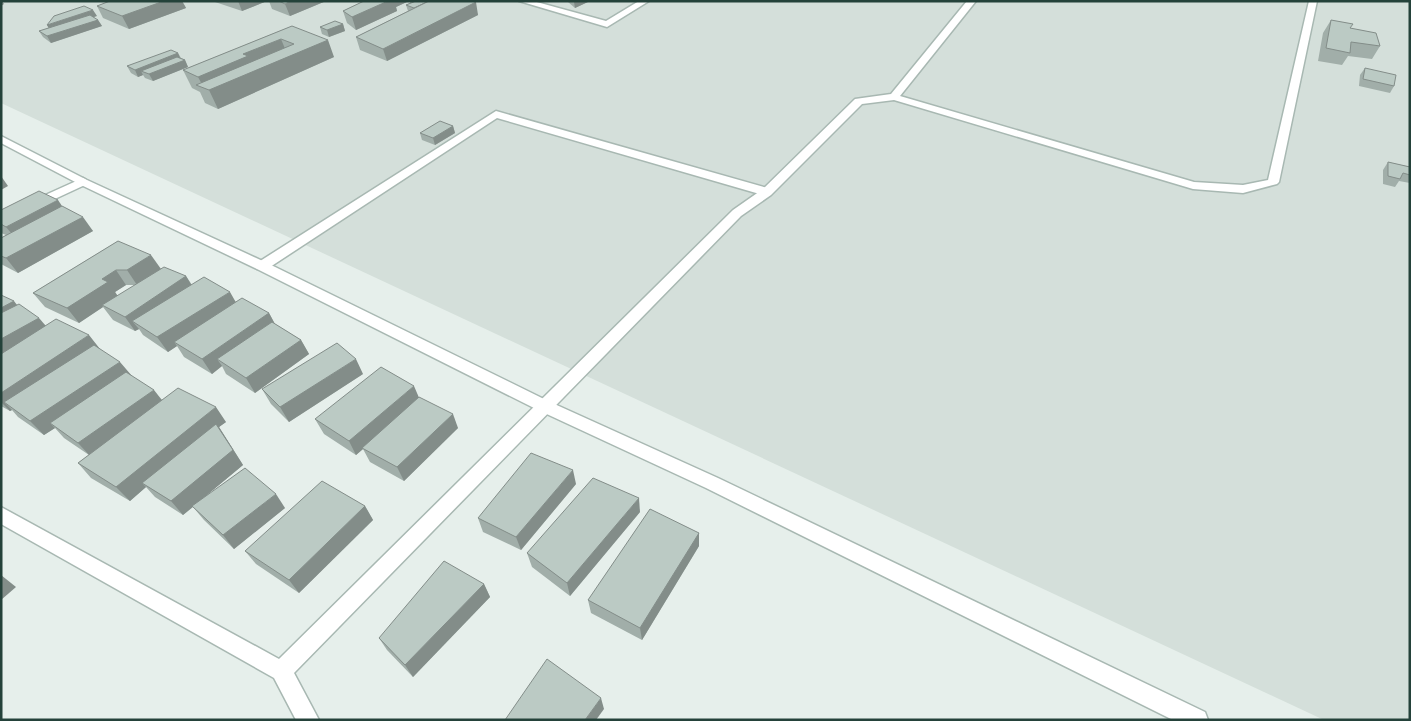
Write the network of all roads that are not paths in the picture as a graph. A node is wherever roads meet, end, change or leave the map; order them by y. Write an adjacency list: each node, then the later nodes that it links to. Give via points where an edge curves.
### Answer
1 (523, 1): 2 (street, via 607,24)
2 (645, 1)
3 (972, 1): 5 (street)
4 (1313, 1): 5 (street, via 1273,182 1243,189 1193,185)
5 (894, 97): 8 (street, via 859,102)
6 (1, 139): 7 (street)
7 (83, 182): 9 (street); 10 (street)
8 (767, 192): 10 (street, via 496,114); 11 (street, via 737,213)
9 (1, 220)
10 (262, 266): 11 (street)
11 (544, 406): 13 (street); 15 (street, via 712,483)
12 (1, 515): 13 (street)
13 (281, 671): 14 (street)
14 (308, 720)
15 (1197, 720)

